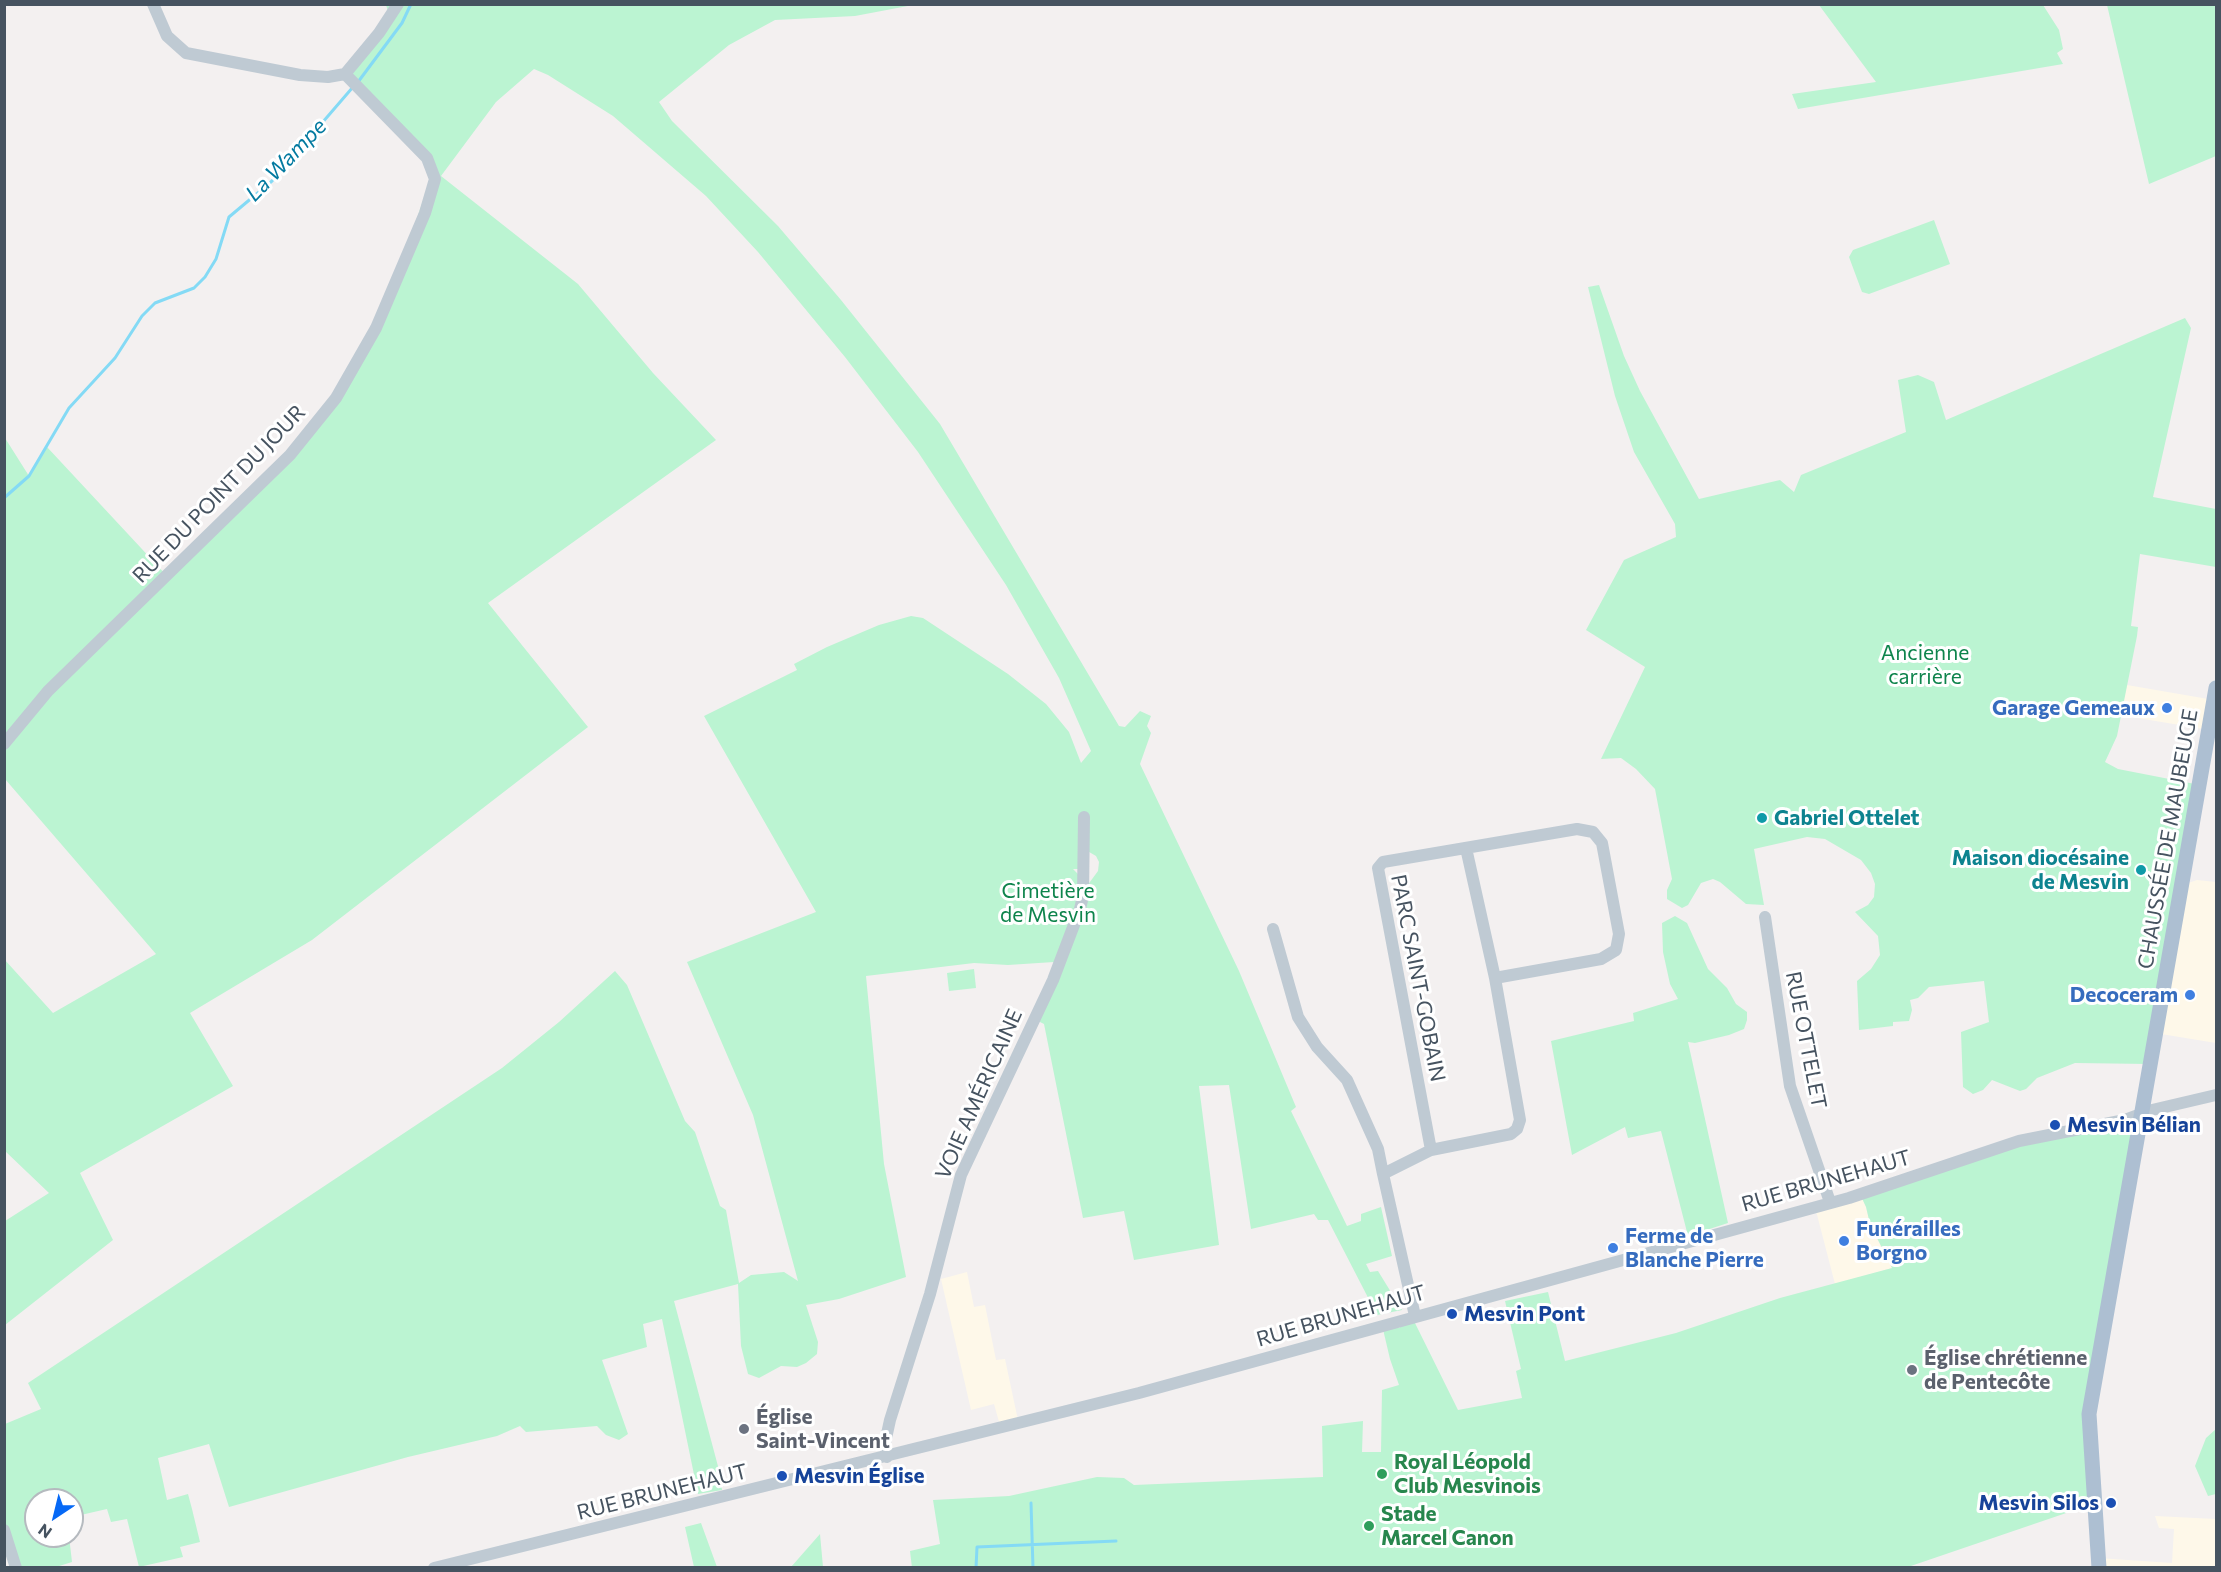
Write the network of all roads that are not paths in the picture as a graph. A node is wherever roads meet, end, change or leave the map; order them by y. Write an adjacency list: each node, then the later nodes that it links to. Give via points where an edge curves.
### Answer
1 (153, 4): 3 (street, via 167,36 186,53 300,75)
2 (398, 4): 3 (street)
3 (347, 76): 5 (street, RUE DU POINT DU JOUR, via 427,158 435,179 422,220 363,353 336,398 290,454 48,691)
4 (2217, 688): 12 (main road, CHAUSSÉE DE MAUBEUGE)
5 (4, 744)
6 (1084, 817): 17 (street, VOIE AMÉRICAINE, via 1080,909 1053,980 961,1175 930,1294 890,1420 885,1443)
7 (1466, 848): 10 (street); 10 (street, PARC SAINT-GOBAIN, via 1582,829 1593,832 1602,843 1619,934 1616,950 1601,959); 13 (street, PARC SAINT-GOBAIN, via 1383,862 1377,874)
8 (1765, 917): 15 (street, RUE OTTELET, via 1791,1086)
9 (1273, 928): 14 (street, via 1298,1017 1317,1047 1347,1080 1378,1149)
10 (1495, 978): 13 (street, via 1519,1125 1510,1134)
11 (2217, 1095): 12 (street, RUE BRUNEHAUT)
12 (2141, 1114): 15 (street, RUE BRUNEHAUT, via 2019,1141); 22 (main road, CHAUSSÉE DE MAUBEUGE, via 2089,1414)
13 (1431, 1150): 14 (street)
14 (1383, 1174): 16 (street)
15 (1830, 1202): 16 (street, RUE BRUNEHAUT)
16 (1415, 1316): 17 (street, RUE BRUNEHAUT, via 1139,1393)
17 (887, 1457): 19 (street, RUE BRUNEHAUT)
18 (4, 1530): 20 (street)
19 (472, 1563): 21 (street)
20 (16, 1568)
21 (434, 1568)
22 (2099, 1568)

